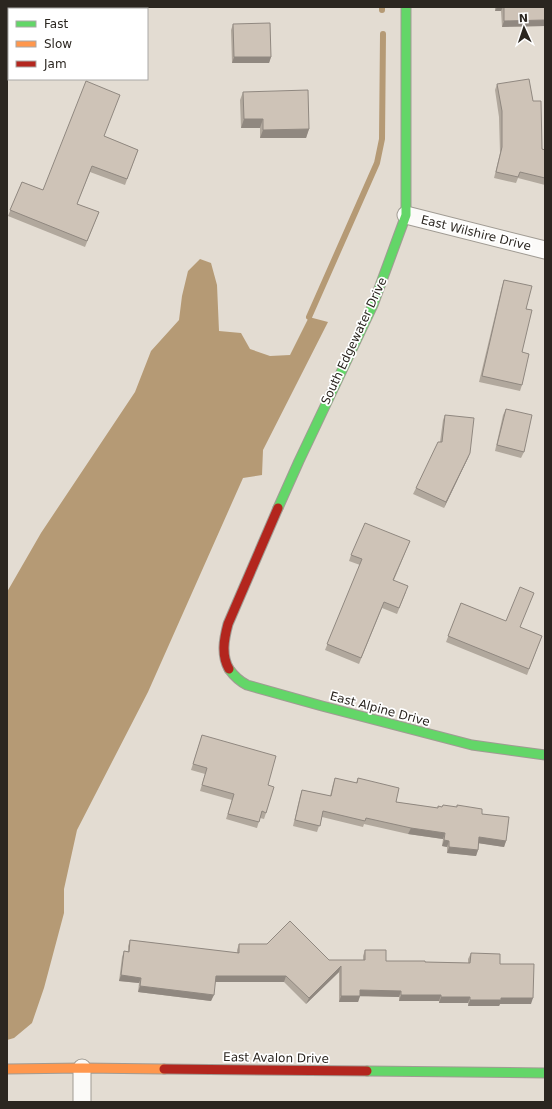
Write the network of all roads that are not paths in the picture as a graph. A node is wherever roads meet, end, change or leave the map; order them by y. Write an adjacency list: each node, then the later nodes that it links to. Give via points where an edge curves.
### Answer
1 (406, 7): 2 (street, South Edgewater Drive)
2 (406, 215): 3 (street, East Wilshire Drive); 4 (street, South Edgewater Drive, via 373,305 299,461 228,624)
3 (545, 250)
4 (224, 658): 5 (street, East Alpine Drive, via 237,680 247,685 472,745)
5 (545, 755)
6 (82, 1068): 7 (street, East Avalon Drive); 8 (street, East Avalon Drive); 9 (street)
7 (7, 1069)
8 (545, 1073)
9 (82, 1102)

